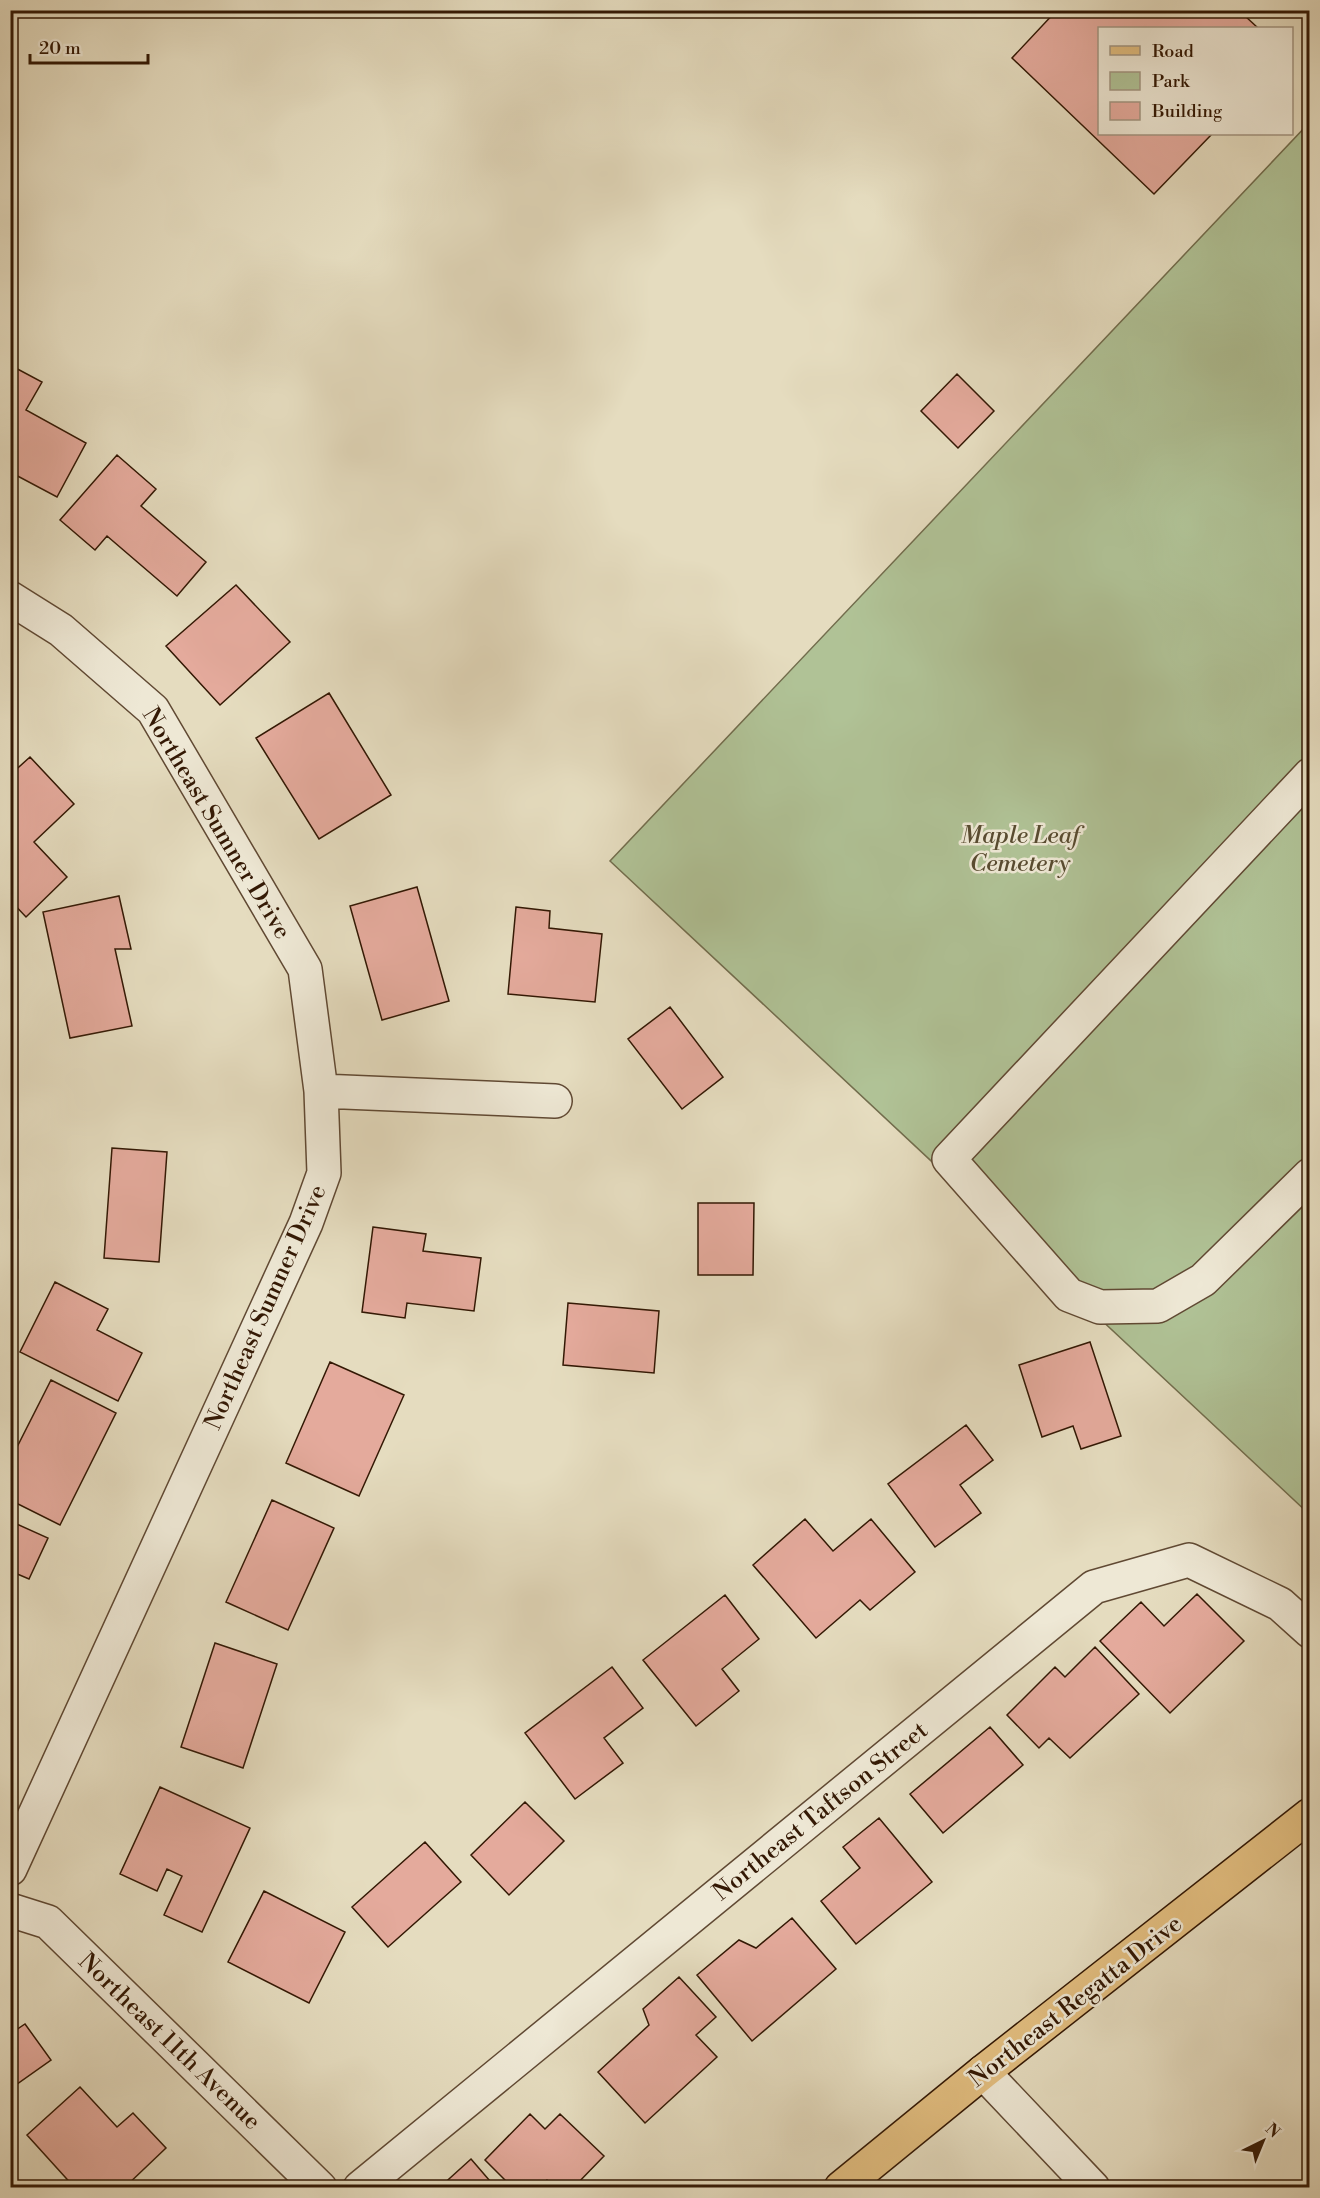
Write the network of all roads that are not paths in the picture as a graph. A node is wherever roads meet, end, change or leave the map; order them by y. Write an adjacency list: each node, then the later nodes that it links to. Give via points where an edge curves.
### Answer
1 (10, 598): 3 (street, Northeast Sumner Drive, via 61,630 153,710 305,969)
2 (1310, 776): 5 (street, via 949,1159 1069,1294 1100,1307 1158,1306 1203,1280)
3 (321, 1091): 4 (street); 8 (street, Northeast Sumner Drive, via 324,1173 306,1223)
4 (555, 1101)
5 (1310, 1175)
6 (1310, 1631): 12 (street, Northeast Taftson Street, via 1280,1604 1189,1560 1094,1587)
7 (1310, 1815): 10 (main road, Northeast Regatta Drive)
8 (10, 1869)
9 (10, 1910): 11 (street, Northeast 11th Avenue, via 48,1922)
10 (983, 2072): 13 (main road, Northeast Regatta Drive); 14 (street)
11 (320, 2187)
12 (360, 2187)
13 (841, 2187)
14 (1094, 2187)

